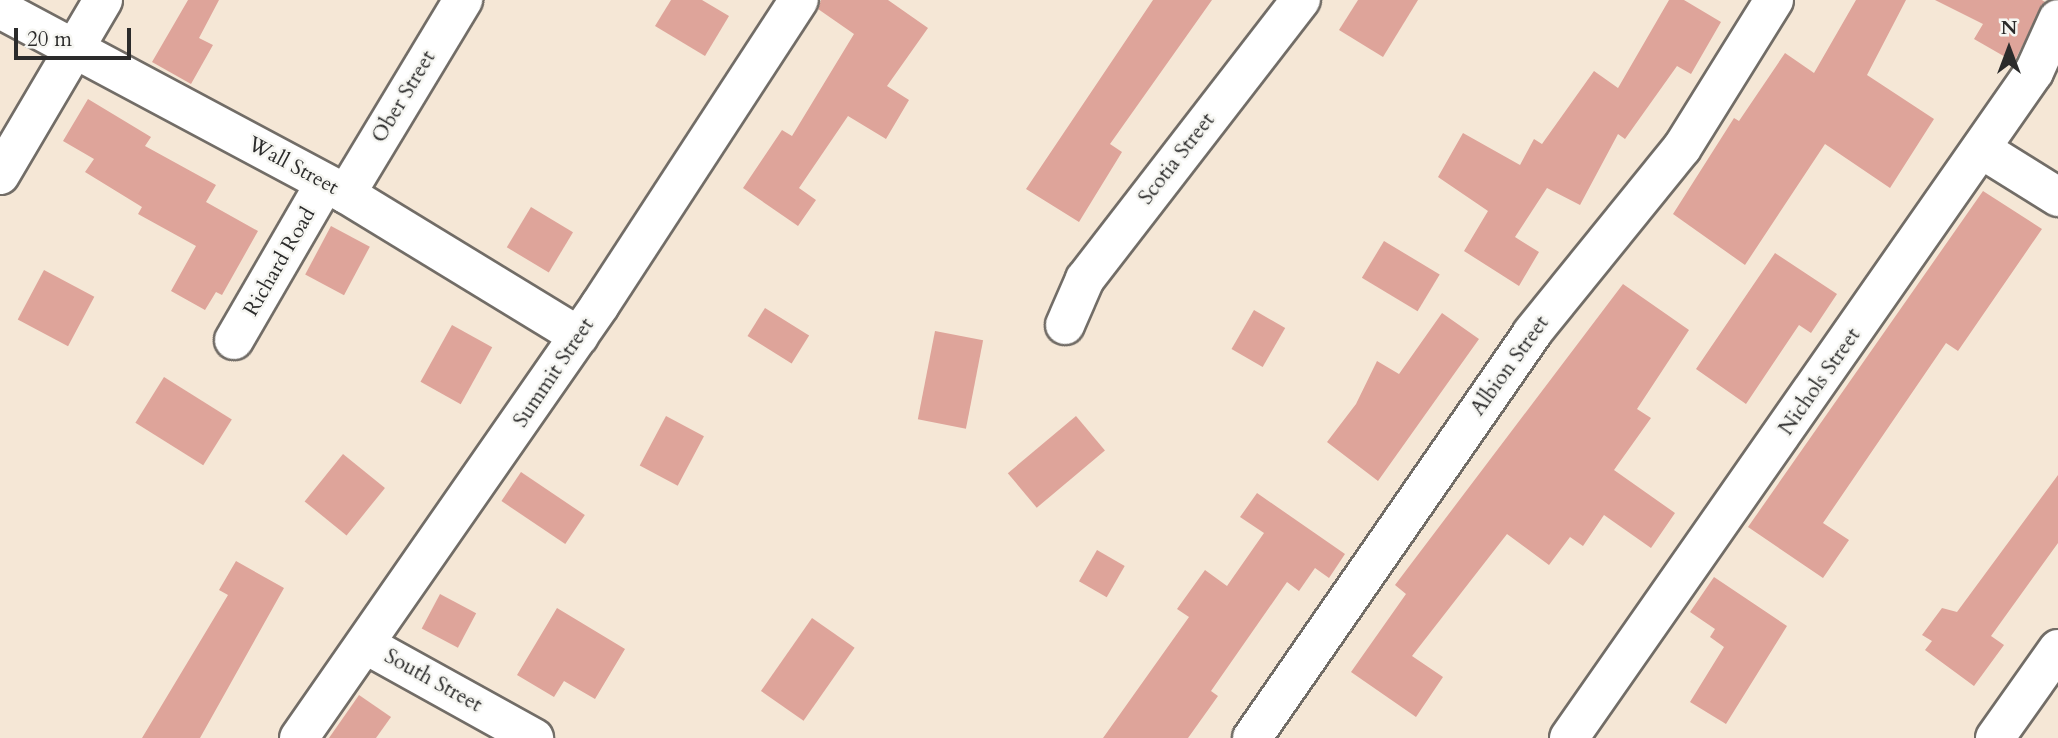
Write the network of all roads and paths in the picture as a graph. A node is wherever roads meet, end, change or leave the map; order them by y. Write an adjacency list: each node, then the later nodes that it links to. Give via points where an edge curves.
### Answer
1 (103, 0): 8 (street)
2 (463, 0): 11 (street, Ober Street)
3 (799, 0): 14 (street, Summit Street)
4 (1301, 0): 13 (street, Scotia Street, via 1085,279)
5 (1774, 0): 20 (street, Albion Street, via 1682,148 1532,333)
6 (0, 9): 8 (street, Wall Street)
7 (2058, 19): 9 (street, Nichols Street, via 2034,72)
8 (71, 50): 10 (street); 11 (street, Wall Street)
9 (1981, 149): 12 (street); 21 (street, Nichols Street)
10 (0, 175)
11 (335, 188): 14 (street, Wall Street); 15 (street, Richard Road)
12 (2058, 197)
13 (1065, 325)
14 (579, 336): 16 (street, Summit Street)
15 (234, 340)
16 (368, 646): 18 (street, Summit Street); 19 (street, South Street)
17 (2058, 649): 22 (street)
18 (299, 738)
19 (534, 738)
20 (1252, 738)
21 (1569, 738)
22 (1995, 738)

